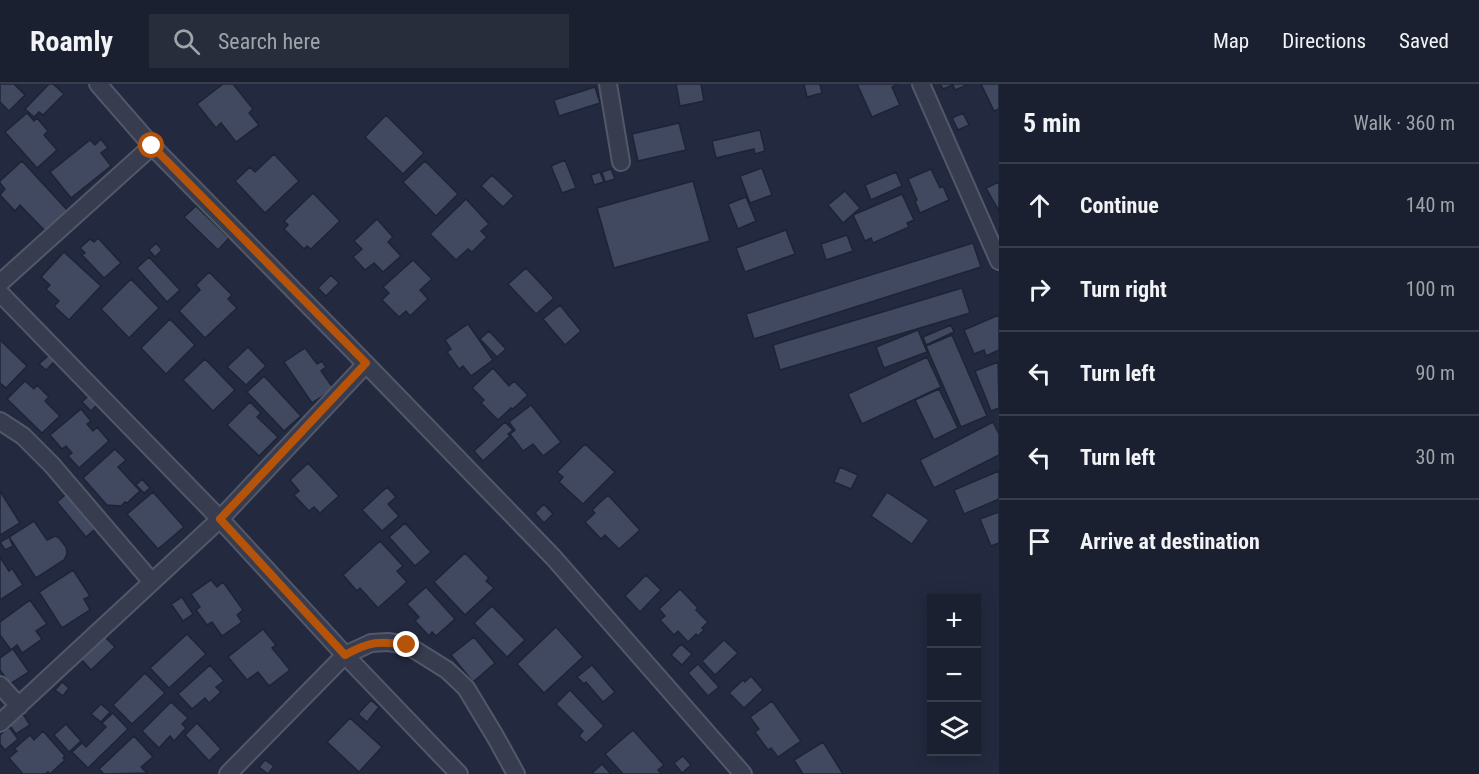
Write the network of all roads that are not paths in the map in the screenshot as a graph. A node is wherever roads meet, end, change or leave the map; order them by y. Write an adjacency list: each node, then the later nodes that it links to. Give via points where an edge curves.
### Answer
1 (98, 84): 4 (street)
2 (608, 84): 5 (street)
3 (921, 84): 6 (street)
4 (152, 146): 7 (street); 9 (street)
5 (621, 162)
6 (999, 261)
7 (0, 283)
8 (0, 293): 11 (street)
9 (366, 363): 11 (street); 20 (street, via 553,556)
10 (0, 421): 12 (street, via 23,436 52,465)
11 (220, 519): 12 (street); 13 (street)
12 (152, 582): 15 (street)
13 (345, 655): 17 (street); 18 (street); 19 (street, via 371,643 388,642 407,645 447,670 466,688)
14 (0, 685): 15 (street)
15 (19, 706): 16 (street)
16 (0, 723)
17 (228, 774)
18 (459, 774)
19 (516, 774)
20 (743, 774)

